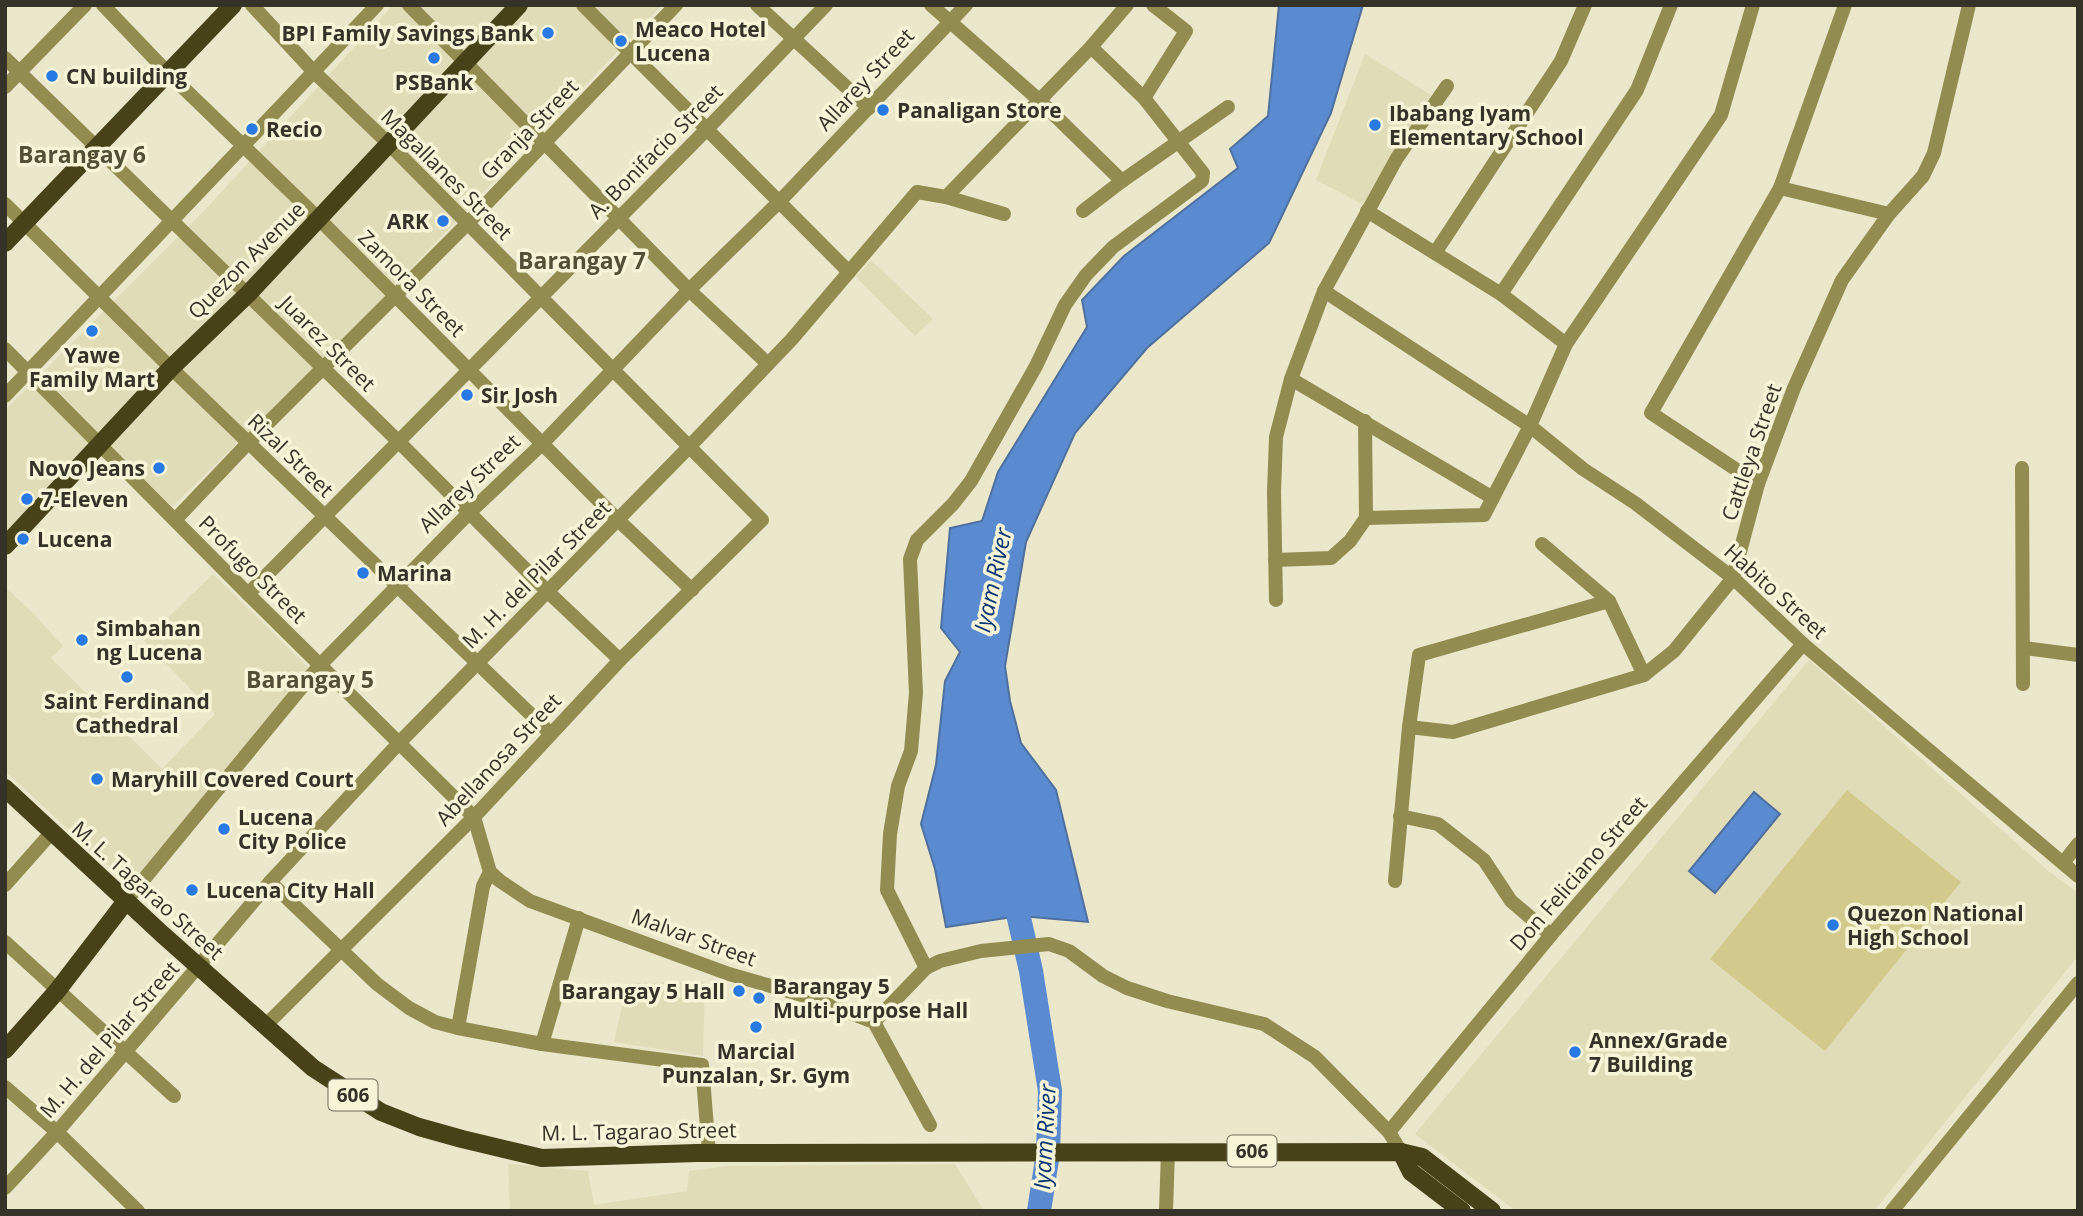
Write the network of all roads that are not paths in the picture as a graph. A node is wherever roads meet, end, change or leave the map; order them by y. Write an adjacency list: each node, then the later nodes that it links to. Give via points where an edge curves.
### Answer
1 (85, 5): 28 (street)
2 (103, 5): 29 (street, Zamora Street)
3 (233, 5): 29 (main road)
4 (253, 5): 27 (street, Magallanes Street)
5 (377, 5): 27 (street)
6 (409, 5): 26 (street)
7 (519, 5): 26 (main road, Quezon Avenue)
8 (583, 5): 24 (street)
9 (676, 5): 24 (street, Granja Street)
10 (757, 5): 22 (street)
11 (825, 5): 22 (street, A. Bonifacio Street)
12 (931, 5): 21 (street)
13 (966, 5): 21 (street, Allarey Street)
14 (1126, 5): 23 (street)
15 (1153, 5): 32 (street, via 1186,31)
16 (1585, 5): 57 (street, via 1561,61)
17 (1671, 5): 62 (street, via 1637,90)
18 (1753, 5): 66 (street, via 1721,115)
19 (1845, 5): 43 (street)
20 (1969, 5): 50 (street, Cattleya Street, via 1934,153 1923,176)
21 (950, 22): 33 (street); 35 (street, Allarey Street)
22 (794, 40): 35 (street); 36 (street, A. Bonifacio Street)
23 (1091, 47): 32 (street); 33 (street)
24 (631, 52): 36 (street); 38 (street, Granja Street)
25 (5, 58): 28 (street, Juarez Street)
26 (466, 63): 38 (street); 39 (main road, Quezon Avenue)
27 (313, 72): 39 (street, Magallanes Street); 41 (street)
28 (19, 73): 31 (street); 40 (street, Juarez Street)
29 (169, 74): 40 (main road); 41 (street, Zamora Street)
30 (1447, 86): 48 (street)
31 (5, 88)
32 (1144, 98): 37 (street)
33 (1039, 100): 42 (street); 44 (street)
34 (1228, 107): 37 (street)
35 (869, 108): 45 (street, Allarey Street)
36 (707, 129): 45 (street); 51 (street, A. Bonifacio Street)
37 (1179, 142): 42 (street); 130 (street, via 1203,173 1202,181 1113,247 1086,275 1065,305 971,481 917,540 910,559 916,693 911,751 898,786 890,834 887,890)
38 (543, 143): 51 (street); 55 (street, Granja Street)
39 (388, 144): 53 (main road, Quezon Avenue); 55 (street, Magallanes Street)
40 (97, 146): 52 (street, Juarez Street); 54 (main road)
41 (242, 147): 52 (street); 53 (street, Zamora Street)
42 (1122, 181): 47 (street)
43 (1780, 188): 50 (street); 84 (street, via 1651,413)
44 (946, 197): 49 (street); 58 (street, M. H. del Pilar Street, via 917,192)
45 (779, 202): 58 (street); 59 (street, Allarey Street)
46 (5, 204): 54 (street, Rizal Street)
47 (1083, 211)
48 (1367, 211): 57 (street); 60 (street)
49 (1004, 214)
50 (1889, 214): 84 (street, Cattleya Street, via 1842,280)
51 (618, 218): 59 (street); 65 (street, A. Bonifacio Street)
52 (171, 219): 61 (street, Juarez Street); 63 (street)
53 (319, 219): 61 (main road, Quezon Avenue); 64 (street, Zamora Street)
54 (25, 223): 56 (main road); 63 (street, Rizal Street)
55 (467, 224): 64 (street, Granja Street); 65 (street, Magallanes Street)
56 (5, 243)
57 (1435, 253): 62 (street)
58 (849, 272): 68 (street, M. H. del Pilar Street)
59 (689, 290): 68 (street); 72 (street, Allarey Street)
60 (1324, 291): 74 (street); 77 (street, Habito Street)
61 (247, 293): 69 (main road, Quezon Avenue); 70 (street, Juarez Street)
62 (1501, 294): 66 (street)
63 (99, 296): 69 (street, Rizal Street); 73 (street)
64 (395, 296): 70 (street, Granja Street); 71 (street, Zamora Street)
65 (540, 297): 71 (street, A. Bonifacio Street); 72 (street, Magallanes Street)
66 (1566, 344): 77 (street)
67 (5, 349): 73 (street, Profugo Street)
68 (767, 363): 82 (street, M. H. del Pilar Street)
69 (171, 368): 79 (street, Rizal Street); 80 (main road, Quezon Avenue)
70 (323, 368): 78 (street, Juarez Street); 79 (street, Granja Street)
71 (469, 369): 78 (street, A. Bonifacio Street); 81 (street, Zamora Street)
72 (613, 370): 81 (street, Allarey Street); 82 (street, Magallanes Street)
73 (29, 372): 75 (street); 80 (street, Profugo Street)
74 (1291, 379): 76 (street); 94 (street, via 1276,437)
75 (5, 396)
76 (1365, 421): 85 (street); 88 (street)
77 (1530, 426): 85 (street); 95 (street, Habito Street)
78 (398, 441): 86 (street, Juarez Street); 87 (street, A. Bonifacio Street)
79 (248, 442): 87 (street, Rizal Street); 89 (street, Granja Street)
80 (101, 444): 89 (street, Profugo Street); 93 (main road, Quezon Avenue)
81 (542, 444): 86 (street, Allarey Street); 90 (street, Zamora Street)
82 (688, 448): 90 (street, M. H. del Pilar Street); 91 (street, Magallanes Street)
83 (2022, 468): 103 (street)
84 (1758, 484): 95 (street, Cattleya Street)
85 (1493, 498): 88 (street, via 1484,515)
86 (469, 513): 96 (street, Allarey Street); 98 (street, Juarez Street)
87 (325, 516): 96 (street, Rizal Street); 99 (street, A. Bonifacio Street)
88 (1366, 518): 94 (street, via 1331,558)
89 (175, 520): 99 (street, Profugo Street)
90 (618, 520): 97 (street, Zamora Street); 98 (street, M. H. del Pilar Street)
91 (762, 520): 97 (street, Abellanosa Street)
92 (1542, 544): 101 (street)
93 (5, 546)
94 (1275, 560): 100 (street)
95 (1733, 578): 102 (street, Habito Street); 108 (street, Cattleya Street, via 1674,651)
96 (397, 586): 106 (street, Rizal Street); 107 (street, Allarey Street)
97 (692, 590): 105 (street, Abellanosa Street)
98 (547, 591): 105 (street, Juarez Street); 106 (street, M. H. del Pilar Street)
99 (248, 594): 107 (street, Profugo Street)
100 (1276, 600)
101 (1609, 601): 108 (street); 110 (street, via 1419,655)
102 (1803, 644): 118 (street, Habito Street); 126 (street, Don Feliciano Street)
103 (2024, 648): 104 (street); 109 (street)
104 (2078, 655)
105 (620, 660): 111 (street, Abellanosa Street)
106 (477, 663): 111 (street, Rizal Street); 112 (street, M. H. del Pilar Street)
107 (320, 665): 112 (street, Profugo Street); 124 (street, Allarey Street)
108 (1644, 675): 110 (street, Cattleya Street, via 1453,732)
109 (2024, 684)
110 (1409, 727): 114 (street)
111 (550, 733): 115 (street, Abellanosa Street)
112 (399, 743): 115 (street, Profugo Street); 122 (street, M. H. del Pilar Street)
113 (5, 788): 116 (main road, M. L. Tagarao Street / 606)
114 (1399, 816): 121 (street); 126 (street, via 1438,824 1484,860 1511,901)
115 (474, 817): 119 (street); 128 (street, Abellanosa Street)
116 (52, 832): 123 (street); 124 (main road, M. L. Tagarao Street / 606)
117 (2078, 844): 118 (street)
118 (2063, 863): 120 (street, Habito Street)
119 (490, 872): 125 (street, Malvar Street, via 530,901); 135 (street, via 483,886)
120 (2078, 876)
121 (1395, 881)
122 (270, 882): 128 (street); 129 (street, M. H. del Pilar Street)
123 (5, 885)
124 (125, 901): 129 (main road, M. L. Tagarao Street / 606); 132 (main road, Allarey Street)
125 (579, 918): 133 (street, Malvar Street); 136 (street)
126 (1552, 935): 143 (street, Don Feliciano Street)
127 (5, 942): 132 (street)
128 (341, 949): 134 (street, Abellanosa Street); 135 (street, via 409,1008)
129 (199, 966): 134 (main road, M. L. Tagarao Street / 606); 138 (street, M. H. del Pilar Street)
130 (926, 968): 133 (street); 143 (street, via 981,951 1042,944 1069,951 1127,988 1264,1024 1315,1057)
131 (2078, 983): 152 (street)
132 (57, 990): 137 (main road, Allarey Street); 138 (street)
133 (874, 1021): 141 (street)
134 (265, 1026): 146 (main road, M. L. Tagarao Street / 606, via 313,1068 361,1101 430,1130 542,1158)
135 (458, 1028): 136 (street)
136 (542, 1044): 146 (street, via 702,1065)
137 (5, 1050)
138 (125, 1052): 140 (street); 142 (street, M. H. del Pilar Street)
139 (5, 1087): 142 (street)
140 (174, 1096)
141 (930, 1125)
142 (57, 1132): 147 (street, M. H. del Pilar Street); 148 (street)
143 (1389, 1132): 145 (street)
144 (1168, 1151): 145 (main road, M. L. Tagarao Street / 606); 146 (main road, M. L. Tagarao Street / 606); 149 (street)
145 (1401, 1152): 150 (main road, via 1411,1172); 151 (main road, M. L. Tagarao Street / 606, via 1422,1157)
146 (709, 1153)
147 (5, 1188)
148 (138, 1211)
149 (1166, 1211)
150 (1462, 1211)
151 (1492, 1211)
152 (1892, 1211)

